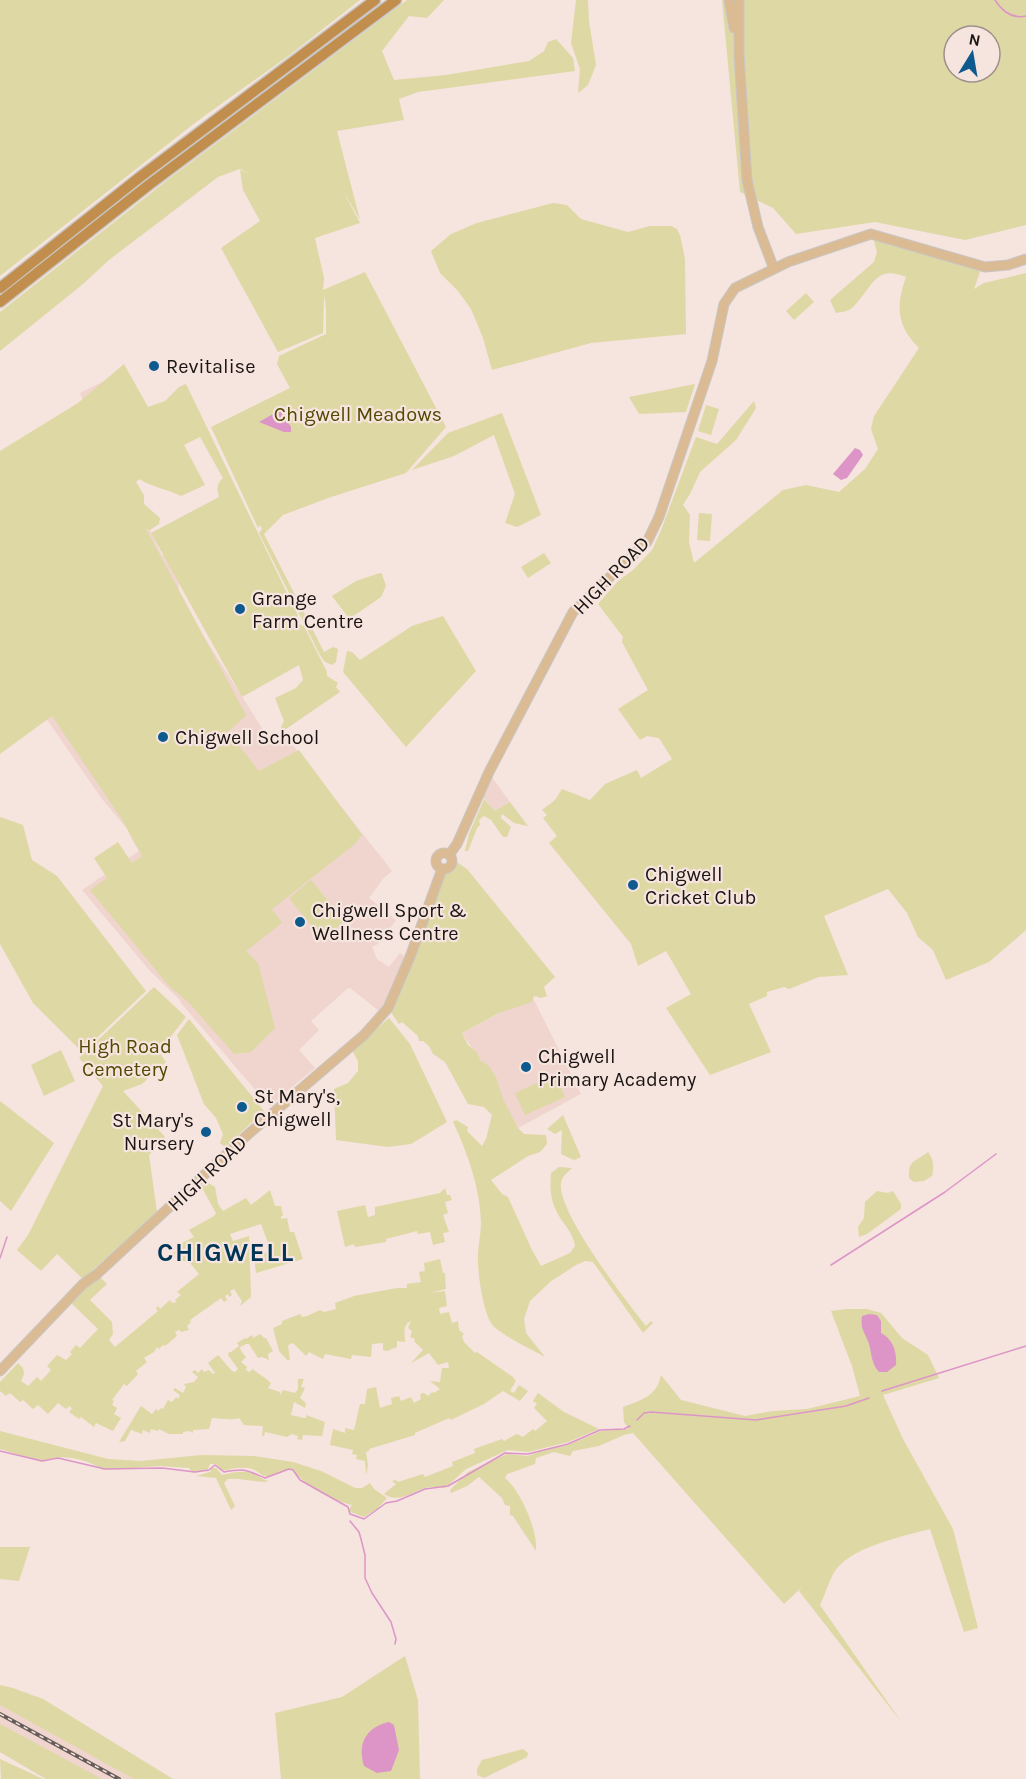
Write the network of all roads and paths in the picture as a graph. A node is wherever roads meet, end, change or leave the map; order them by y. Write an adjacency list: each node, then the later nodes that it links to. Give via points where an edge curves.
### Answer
1 (375, 0): 8 (highway)
2 (396, 0): 9 (highway)
3 (729, 0): 5 (main road)
4 (739, 0): 5 (main road)
5 (739, 54): 7 (main road, via 747,180 758,227)
6 (1026, 259): 7 (main road, HIGH ROAD, via 1008,266 985,267 871,234)
7 (774, 269): 10 (main road, HIGH ROAD, via 745,282 728,296 712,361 651,534 573,612 493,763 457,844 449,855 438,856 436,863 442,869 388,1008 364,1035 83,1284)
8 (0, 288)
9 (0, 302)
10 (0, 1371)

